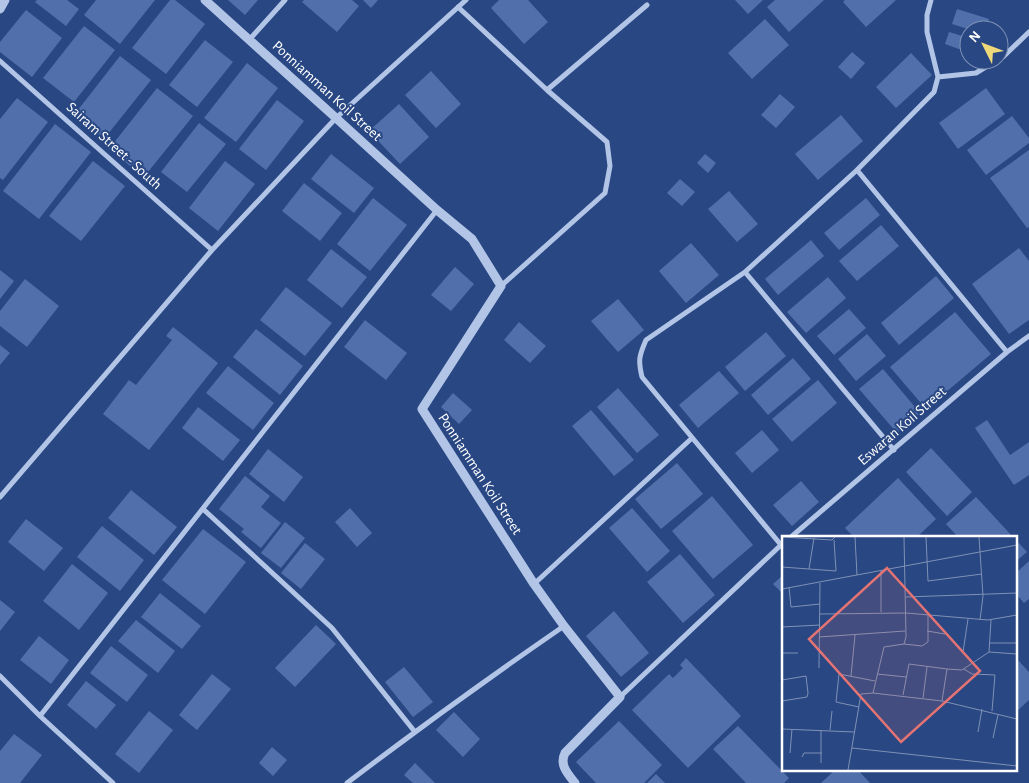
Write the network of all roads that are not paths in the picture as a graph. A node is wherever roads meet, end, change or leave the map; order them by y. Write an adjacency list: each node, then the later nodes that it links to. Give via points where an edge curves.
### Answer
1 (5, 0): 8 (street)
2 (205, 0): 10 (street, Ponniamman Koil Street)
3 (284, 0): 10 (street)
4 (466, 0): 7 (street)
5 (931, 0): 14 (street, via 927,32)
6 (647, 5): 15 (street)
7 (458, 7): 15 (street); 16 (street)
8 (0, 9)
9 (1029, 32): 11 (street)
10 (249, 40): 16 (street, Ponniamman Koil Street)
11 (1009, 51)
12 (0, 61): 19 (street, Sairam Street - South)
13 (981, 70): 14 (street)
14 (938, 77): 17 (street, via 934,92)
15 (547, 90): 21 (street, via 607,142 610,166 605,193)
16 (336, 118): 18 (street, Ponniamman Koil Street); 19 (street)
17 (857, 170): 20 (street); 23 (street)
18 (437, 210): 21 (street, Ponniamman Koil Street, via 472,239); 27 (street)
19 (212, 250): 26 (street)
20 (745, 272): 24 (street, via 646,340 639,355 642,377); 25 (street)
21 (501, 286): 30 (street, Ponniamman Koil Street, via 422,409)
22 (1029, 336): 23 (street, Eswaran Koil Street)
23 (1007, 352): 25 (street, Eswaran Koil Street)
24 (692, 438): 29 (street); 30 (street)
25 (894, 450): 28 (street, Eswaran Koil Street)
26 (0, 497)
27 (203, 509): 34 (street); 35 (street, via 332,628)
28 (792, 536)
29 (782, 544): 33 (street)
30 (534, 584): 31 (street, Ponniamman Koil Street)
31 (564, 626): 33 (street, Ponniamman Koil Street); 35 (street)
32 (0, 676): 34 (street)
33 (620, 697): 38 (street, via 565,753 564,769)
34 (40, 716): 36 (street)
35 (414, 732): 37 (street)
36 (113, 783)
37 (347, 783)
38 (575, 783)

